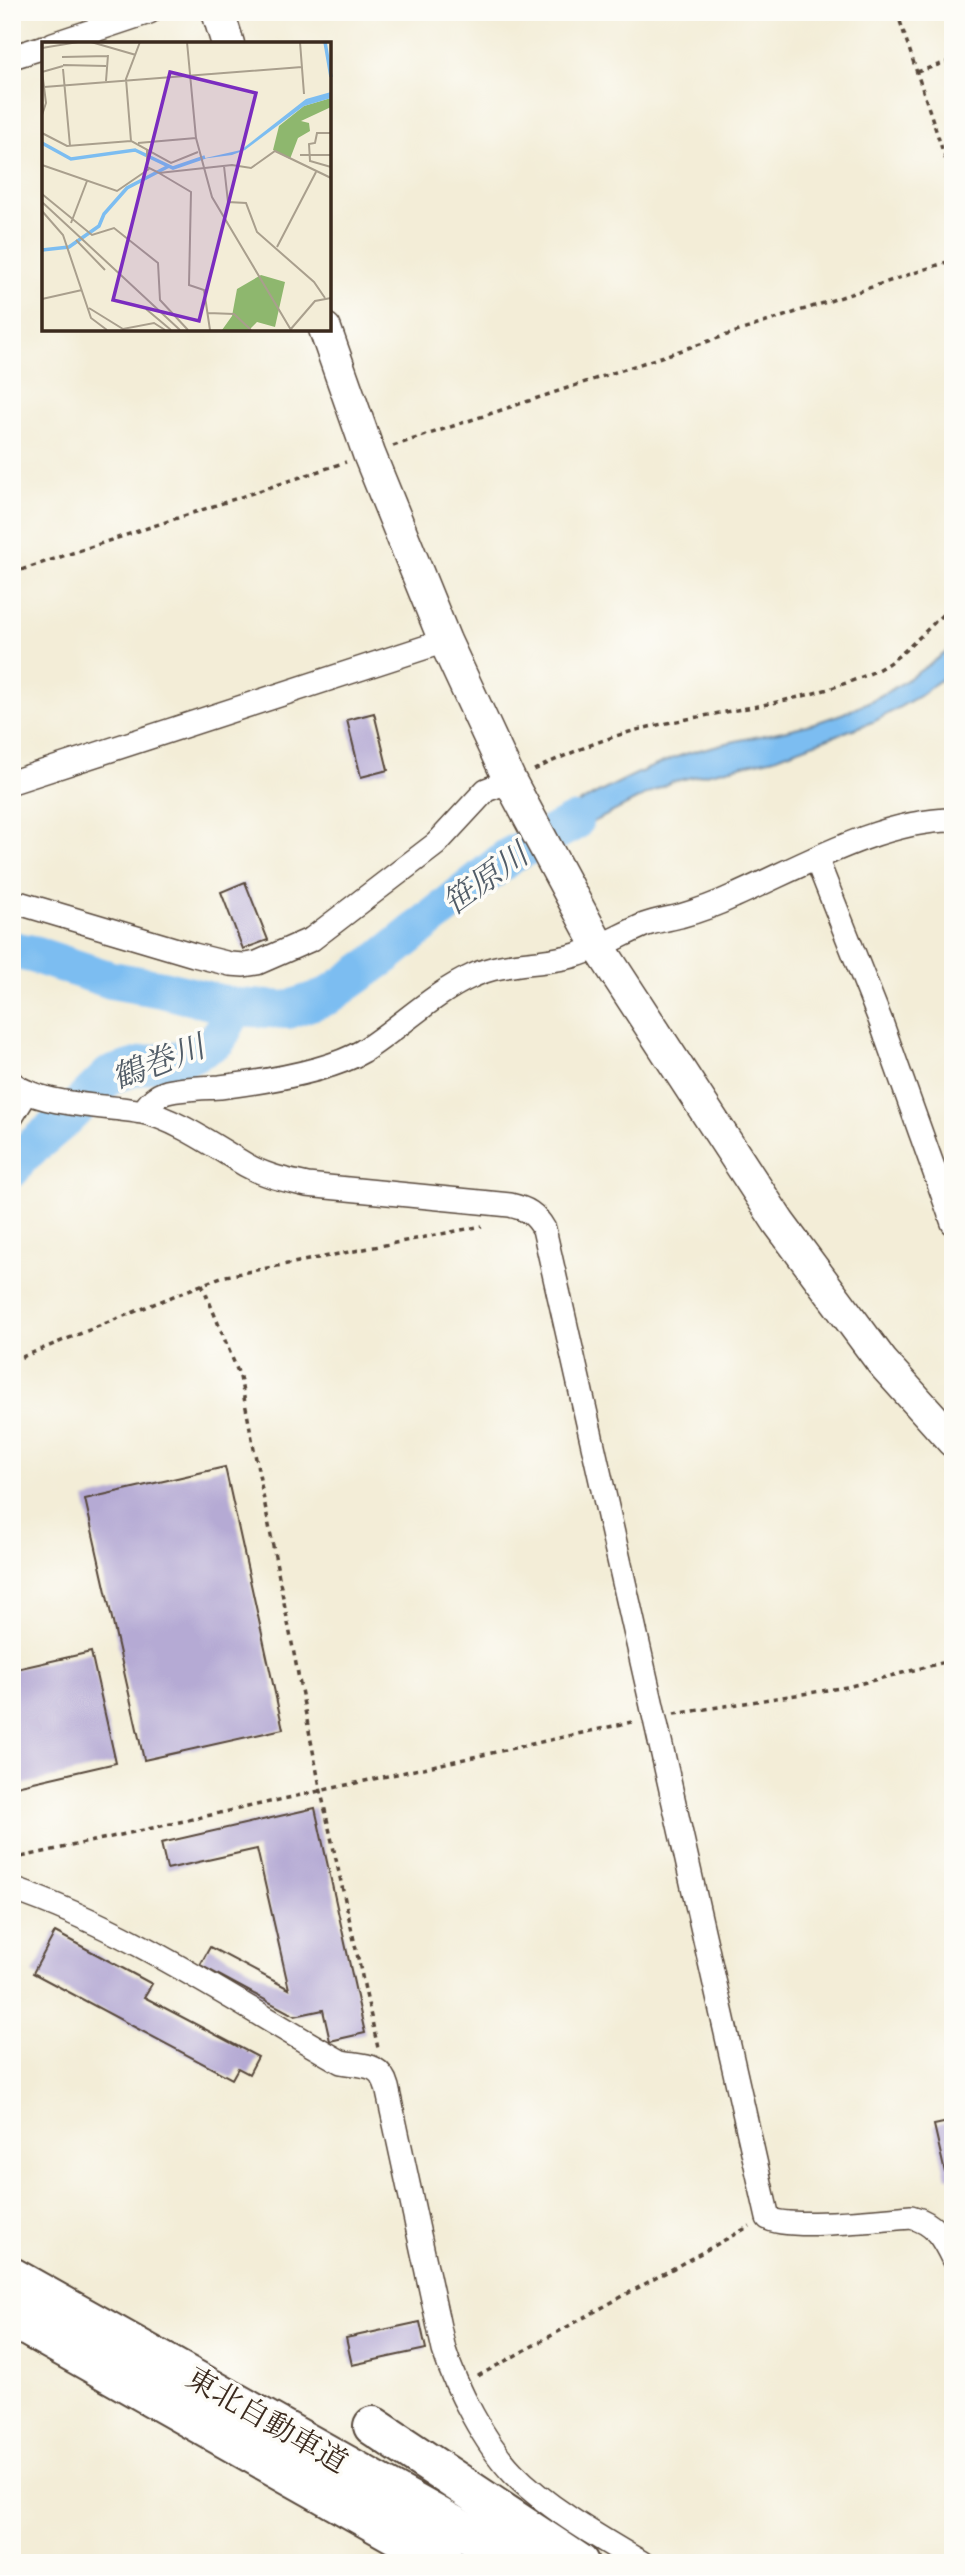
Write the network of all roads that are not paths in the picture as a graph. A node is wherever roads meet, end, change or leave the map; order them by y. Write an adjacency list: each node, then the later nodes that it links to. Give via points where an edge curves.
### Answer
1 (149, 12): 3 (street)
2 (218, 12): 4 (street)
3 (59, 42)
4 (227, 42)
5 (42, 48): 6 (street)
6 (12, 57)
7 (326, 331): 8 (street, via 369,454)
8 (446, 641): 9 (street); 10 (street)
9 (510, 781): 13 (street, via 486,790 436,844 312,939 257,963 230,964 194,955); 14 (street)
10 (12, 782)
11 (953, 820): 12 (street, via 901,828)
12 (816, 858): 14 (street, via 732,897 645,925); 18 (street)
13 (12, 901)
14 (599, 947): 16 (street, via 474,975 386,1036 342,1060 246,1083 164,1093); 19 (street, via 779,1223 882,1362)
15 (24, 1090): 16 (street); 17 (street)
16 (136, 1111): 21 (street, via 185,1129 275,1178 318,1187 510,1205 533,1213 544,1229 768,2218 838,2223 911,2217 937,2230)
17 (12, 1116)
18 (953, 1223)
19 (953, 1441)
20 (12, 1889): 28 (street, via 133,1942 341,2062 371,2065 385,2080 444,2350 457,2386 498,2455 523,2484)
21 (953, 2259)
22 (12, 2277): 26 (highway, 東北自動車道)
23 (12, 2318): 25 (highway, 東北自動車道)
24 (373, 2426): 27 (highway)
25 (446, 2563)
26 (521, 2563)
27 (579, 2563)
28 (642, 2563)

